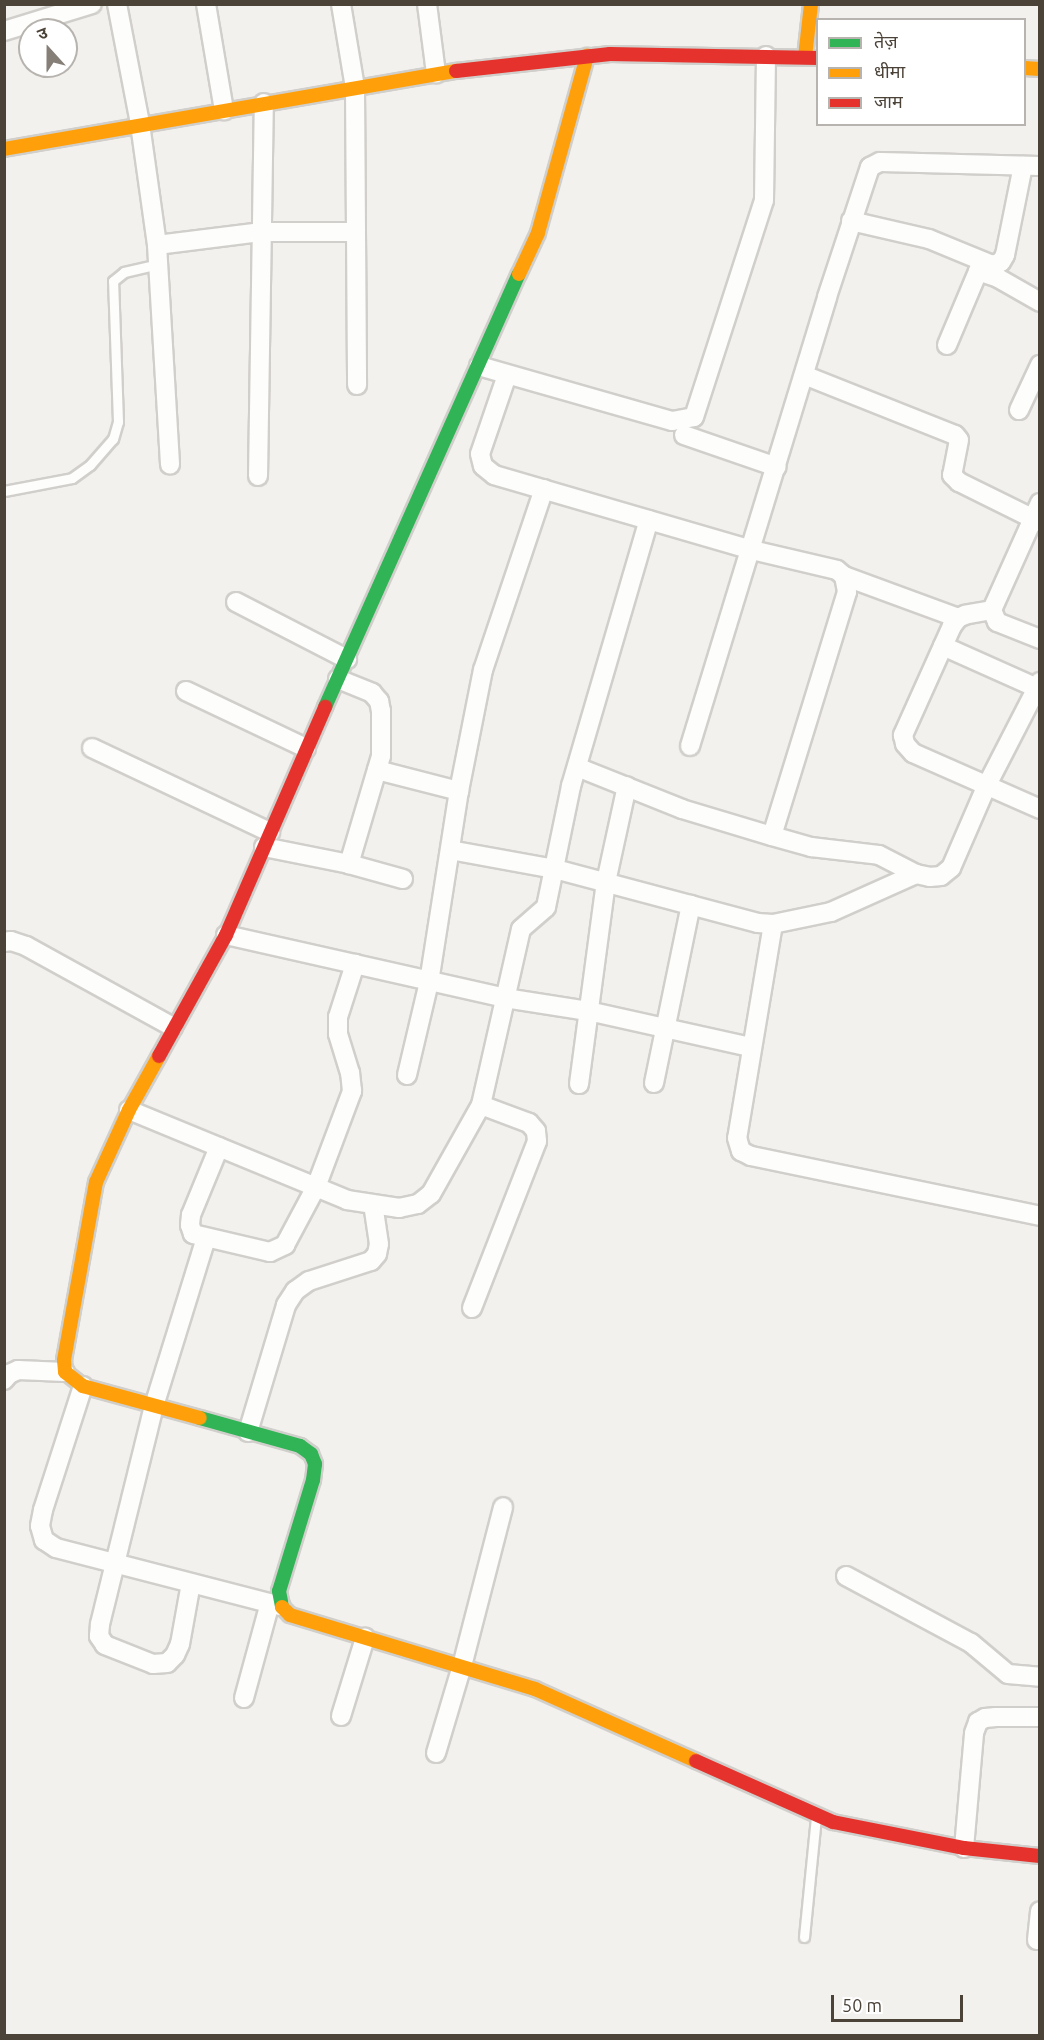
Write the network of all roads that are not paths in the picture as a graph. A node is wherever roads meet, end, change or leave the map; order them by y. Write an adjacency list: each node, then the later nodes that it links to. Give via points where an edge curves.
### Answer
1 (92, 4): 7 (street)
2 (117, 4): 15 (street)
3 (206, 4): 14 (street)
4 (341, 4): 12 (street)
5 (427, 4): 11 (street)
6 (811, 4): 10 (street)
7 (4, 31)
8 (587, 56): 9 (street); 11 (street); 27 (street, via 538,233)
9 (766, 56): 10 (street); 28 (street, via 764,200 694,417 672,422)
10 (811, 57)
11 (436, 73): 12 (street)
12 (355, 88): 13 (street); 20 (street)
13 (264, 103): 14 (street); 19 (street)
14 (224, 110): 15 (street)
15 (140, 124): 16 (street); 21 (street)
16 (4, 149)
17 (1031, 166): 18 (street, via 880,162 870,167 865,176); 23 (street, via 1005,255 1001,262)
18 (851, 221): 23 (street, via 929,239); 29 (street)
19 (262, 232): 20 (street); 21 (street); 35 (street)
20 (356, 232): 30 (street)
21 (157, 245): 22 (street)
22 (158, 264): 33 (street); 37 (lane, via 124,272 114,281 118,422 112,439 90,465 72,478)
23 (980, 267): 24 (street); 25 (street)
24 (1040, 302)
25 (947, 345)
26 (1040, 365): 31 (street)
27 (479, 366): 28 (street); 47 (street)
28 (507, 375): 36 (street, via 480,454 483,466 494,475)
29 (804, 375): 34 (street); 38 (street, via 954,435 959,440 952,475 959,482)
30 (357, 385)
31 (1019, 410)
32 (684, 435): 34 (street)
33 (170, 465)
34 (777, 467): 40 (street)
35 (258, 476)
36 (544, 489): 39 (street); 58 (street, via 488,652)
37 (4, 491)
38 (1037, 515): 43 (street)
39 (649, 519): 40 (street); 54 (street)
40 (752, 550): 41 (street, via 837,570); 51 (street)
41 (844, 576): 44 (street); 60 (street, via 847,592)
42 (236, 602): 47 (street)
43 (992, 610): 44 (street); 45 (street, via 997,622)
44 (958, 618): 46 (street)
45 (1040, 639)
46 (943, 646): 49 (street); 56 (street, via 903,735 905,744 913,753)
47 (347, 659): 48 (street)
48 (338, 679): 53 (street); 55 (street, via 372,693 379,701 381,756)
49 (1038, 685): 56 (street)
50 (186, 691): 53 (street)
51 (690, 746)
52 (92, 748): 61 (street)
53 (306, 748): 61 (street)
54 (577, 767): 57 (street); 64 (street)
55 (377, 770): 58 (street); 63 (street)
56 (987, 785): 59 (street); 65 (street, via 951,868 941,876)
57 (627, 786): 60 (street, via 682,809); 67 (street)
58 (459, 791): 62 (street)
59 (1040, 809)
60 (772, 836): 65 (street, via 811,848 879,855)
61 (267, 839): 63 (street); 70 (street)
62 (450, 850): 64 (street); 73 (street)
63 (349, 864): 66 (street)
64 (555, 869): 67 (street); 74 (street, via 546,907 521,929)
65 (916, 873): 69 (street, via 831,912)
66 (403, 879)
67 (606, 882): 68 (street); 75 (street)
68 (691, 905): 69 (street); 77 (street)
69 (773, 924): 78 (street)
70 (226, 934): 72 (street); 76 (street)
71 (4, 942): 76 (street, via 26,946)
72 (355, 964): 73 (street); 85 (street, via 338,1017 338,1034 352,1091)
73 (429, 982): 74 (street); 79 (street)
74 (504, 998): 75 (street); 82 (street)
75 (588, 1011): 77 (street); 81 (street)
76 (173, 1026): 83 (street)
77 (666, 1028): 78 (street); 80 (street)
78 (752, 1047): 87 (street, via 737,1138 741,1151)
79 (407, 1075)
80 (654, 1083)
81 (579, 1084)
82 (481, 1105): 86 (street, via 431,1194 418,1204 399,1208); 89 (street, via 529,1123 536,1131 537,1141)
83 (129, 1110): 84 (street); 90 (street, via 96,1182)
84 (219, 1147): 85 (street); 88 (street, via 191,1215 194,1234)
85 (316, 1187): 86 (street, via 347,1200); 88 (street, via 285,1245 270,1252)
86 (373, 1204): 94 (street, via 379,1244 371,1261 309,1281 295,1291 286,1305)
87 (1040, 1216)
88 (206, 1238): 93 (street)
89 (472, 1308)
90 (65, 1372): 91 (street, via 18,1370); 92 (street)
91 (4, 1380)
92 (83, 1386): 93 (street); 96 (street, via 40,1526 44,1540 56,1548)
93 (154, 1406): 94 (street); 96 (street)
94 (248, 1432): 99 (street, via 300,1446 311,1454 315,1464)
95 (503, 1507): 101 (street)
96 (115, 1564): 98 (street); 98 (street, via 99,1636 105,1646 153,1664 167,1663 175,1655)
97 (846, 1576): 102 (street, via 971,1643 1008,1674)
98 (191, 1583): 99 (street)
99 (276, 1604): 100 (street, via 290,1615); 103 (street)
100 (365, 1638): 101 (street); 104 (street)
101 (462, 1666): 106 (street); 107 (street, via 535,1689)
102 (1040, 1677)
103 (244, 1698)
104 (341, 1716)
105 (1040, 1717): 108 (street, via 996,1717 978,1722)
106 (436, 1753)
107 (816, 1814): 108 (street, via 852,1827); 111 (lane)
108 (964, 1848): 109 (street)
109 (1040, 1856)
110 (1040, 1911): 112 (street)
111 (804, 1937)
112 (1037, 1940)

